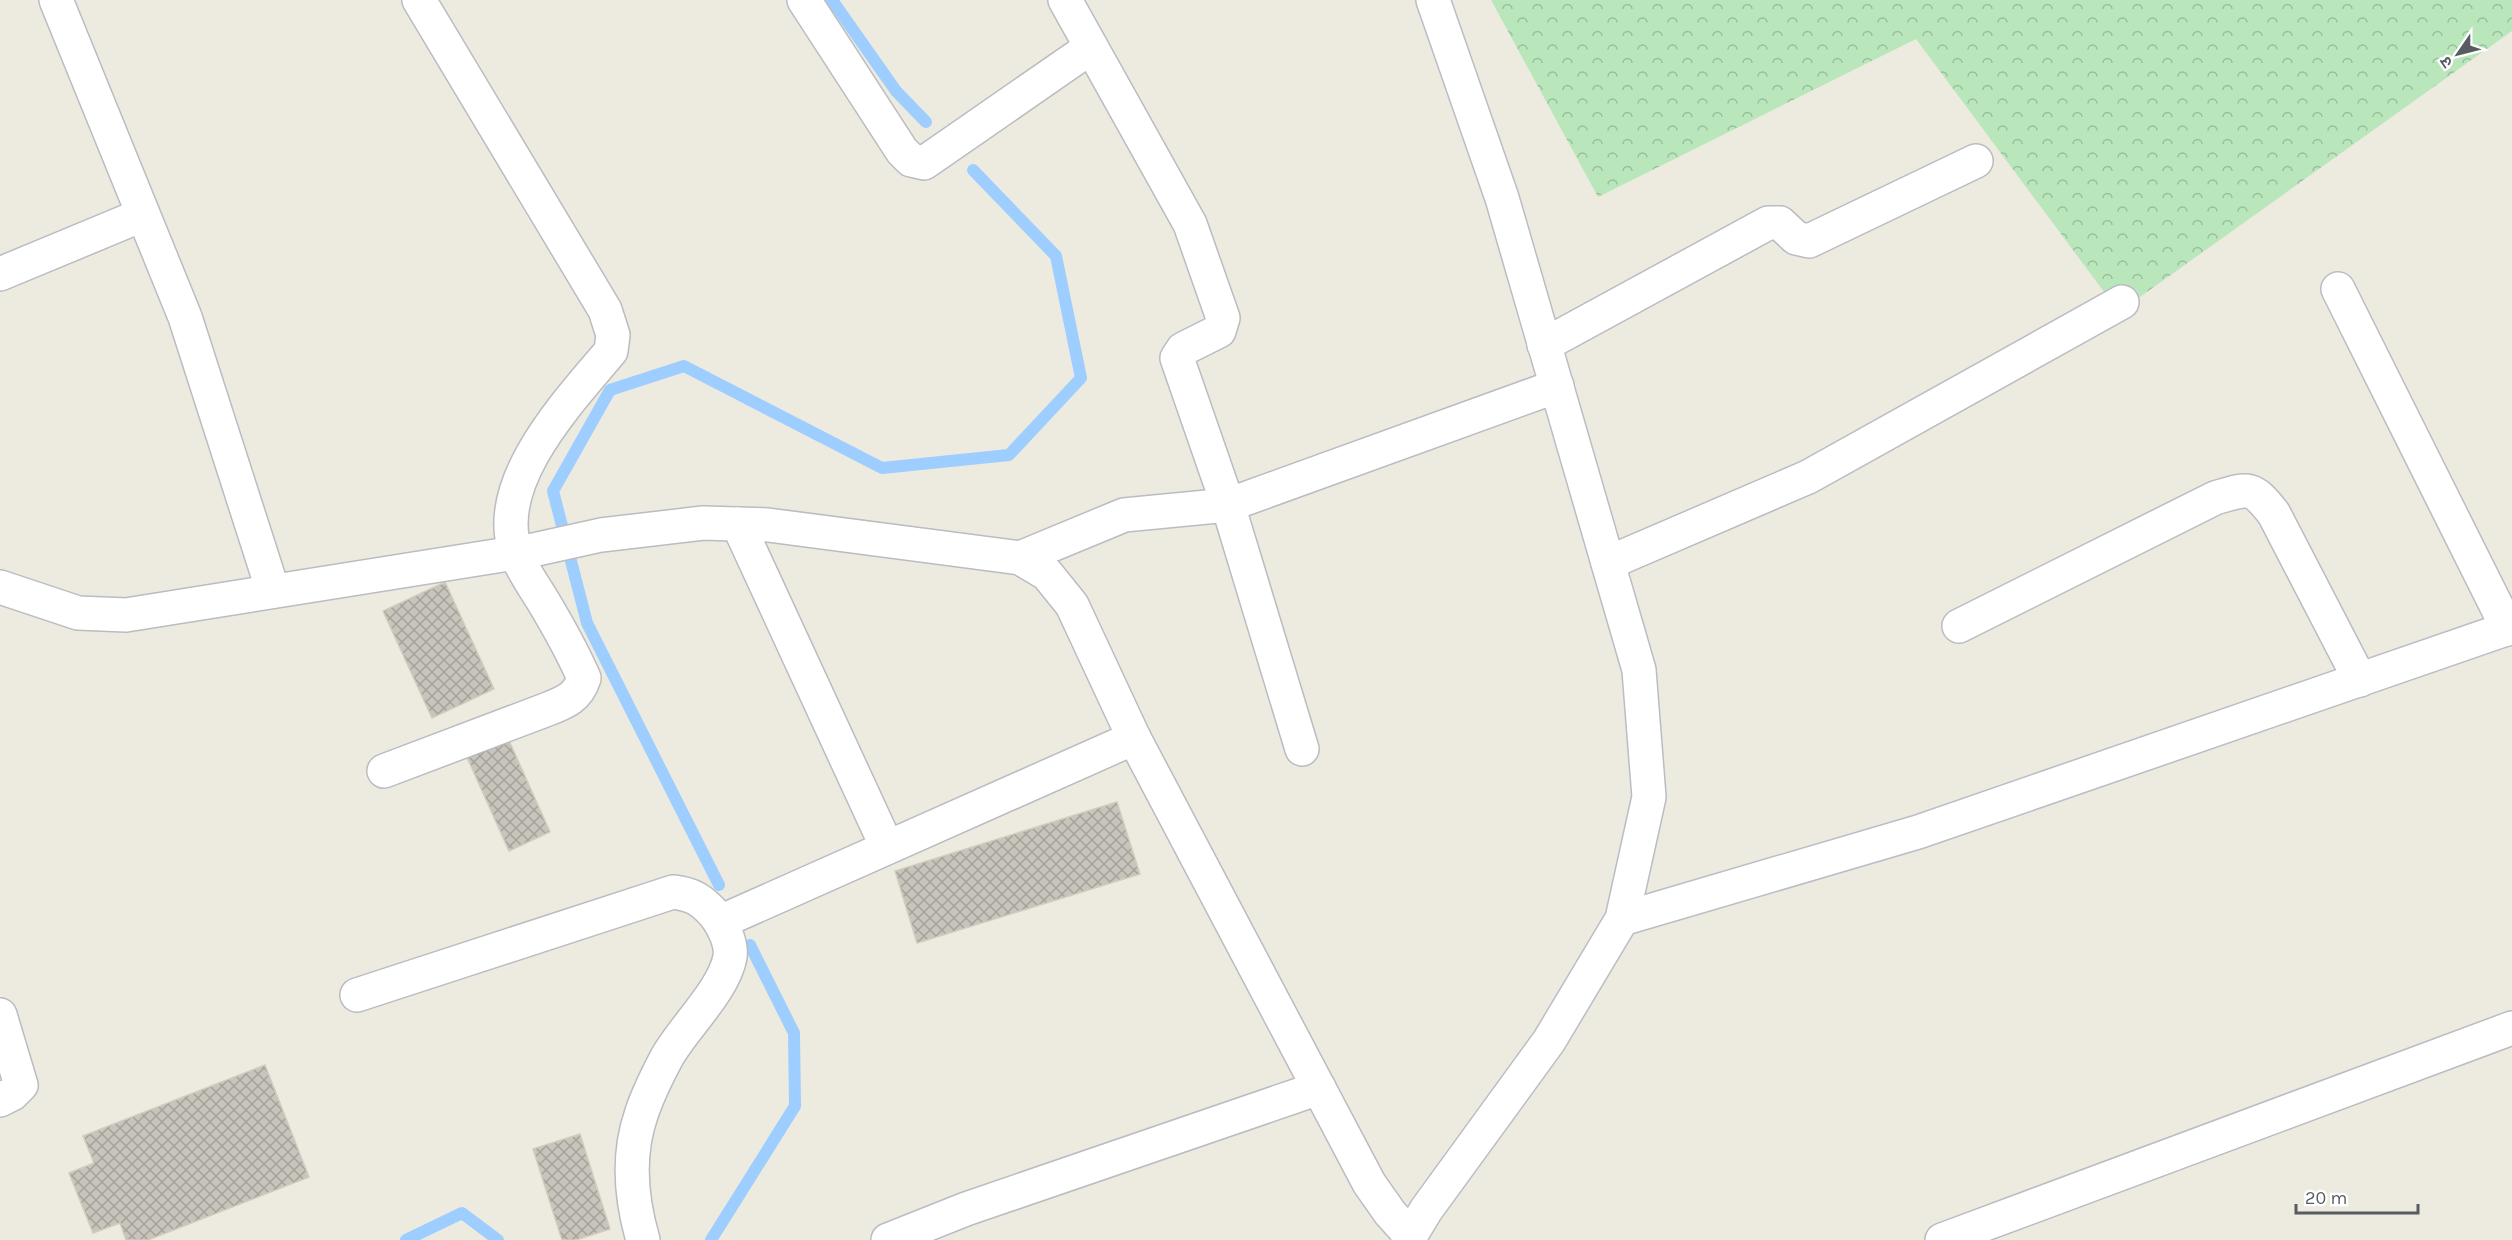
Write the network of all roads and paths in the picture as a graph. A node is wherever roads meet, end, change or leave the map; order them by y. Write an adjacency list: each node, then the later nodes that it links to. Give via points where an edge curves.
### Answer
1 (56, 0): 8 (street)
2 (419, 0): 16 (street, via 605,310 613,335 611,351 542,435 521,477 510,522)
3 (804, 0): 6 (street, via 902,151 911,160 924,163)
4 (1065, 0): 6 (street)
5 (1433, 0): 12 (street, via 1502,198)
6 (1090, 48): 14 (street, via 1190,224 1223,318 1220,331 1183,349 1176,358)
7 (1976, 161): 12 (street, via 1809,241 1796,238 1780,223 1768,223)
8 (142, 215): 9 (street); 20 (street, via 185,317)
9 (0, 274)
10 (2338, 289): 22 (street)
11 (2121, 302): 18 (street, via 1808,477)
12 (1544, 345): 13 (street)
13 (1557, 386): 14 (street); 18 (street)
14 (1228, 505): 17 (street, via 1124,515); 25 (street)
15 (738, 524): 16 (street, via 703,523 601,535); 17 (street, via 780,526); 27 (street)
16 (524, 551): 20 (street); 26 (street, via 584,678 580,689 570,700 549,709)
17 (1020, 558): 24 (street, via 1047,574 1072,605)
18 (1608, 563): 28 (street, via 1639,670 1649,797)
19 (0, 587): 20 (street, via 78,613 126,615)
20 (273, 591)
21 (1959, 626): 23 (street, via 2215,498 2242,490 2259,495 2274,514)
22 (2510, 628): 23 (street)
23 (2360, 680): 28 (street, via 1918,832)
24 (1134, 738): 27 (street); 33 (street)
25 (1302, 749)
26 (384, 771)
27 (887, 847): 29 (street)
28 (1622, 920): 35 (street, via 1549,1041)
29 (720, 922): 30 (street, via 705,903 689,894 673,892); 36 (street, via 730,955 726,968 668,1056 640,1115 631,1166 635,1214)
30 (357, 995)
31 (0, 1015): 34 (street, via 21,1085)
32 (2512, 1028): 38 (street)
33 (1319, 1088): 35 (street, via 1370,1183); 37 (street, via 966,1209)
34 (0, 1100)
35 (1409, 1237)
36 (643, 1240)
37 (888, 1240)
38 (1942, 1240)

